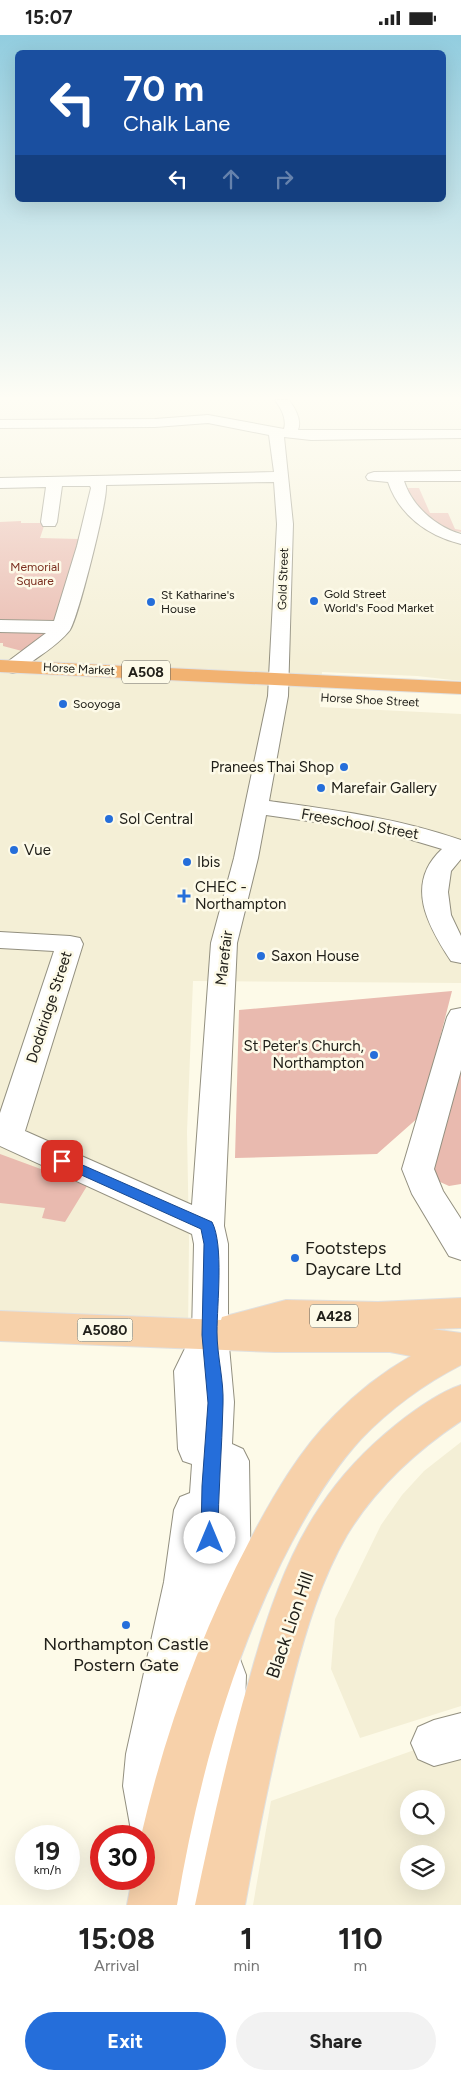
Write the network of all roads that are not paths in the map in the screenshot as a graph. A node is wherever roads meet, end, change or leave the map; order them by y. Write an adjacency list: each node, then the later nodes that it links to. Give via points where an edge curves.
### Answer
1 (54, 487): 5 (street)
2 (99, 487): 8 (street, via 86,546)
3 (283, 487): 11 (street, Gold Street, via 285,524)
4 (399, 487): 6 (street, via 413,511 447,535)
5 (48, 522)
6 (461, 539)
7 (0, 625): 8 (street)
8 (62, 627): 9 (street, via 53,638)
9 (7, 666): 11 (highway, Horse Market / A508); 12 (highway, via 28,675 98,682)
10 (0, 683): 12 (highway, Horse Market / A508)
11 (279, 687): 12 (highway, Horse Market / A508); 13 (highway, Horse Shoe Street / A508); 14 (highway, Horse Shoe Street / A508); 15 (street, Marefair)
12 (112, 688)
13 (461, 688)
14 (461, 704)
15 (256, 806): 16 (street, Freeschool Street, via 385,825); 21 (street, Marefair, via 224,943)
16 (461, 849): 18 (street, via 443,860 435,892 442,924)
17 (0, 940): 20 (street, Doddridge Street, via 70,944)
18 (461, 955)
19 (461, 1017): 22 (street, via 418,1169 428,1194)
20 (4, 1135): 21 (street)
21 (207, 1226): 25 (street, via 211,1244)
22 (461, 1247)
23 (461, 1313): 25 (main road, A428, via 378,1317 286,1315)
24 (0, 1326): 25 (main road, A5080)
25 (210, 1335): 26 (main road, A428, via 390,1337); 28 (street, via 231,1371); 29 (street, via 216,1403); 30 (street, via 193,1371 198,1455 193,1523 185,1582 148,1755 146,1786)
26 (460, 1349): 28 (main road, via 415,1372 348,1427 290,1507 259,1563)
27 (461, 1401): 33 (main road, Black Lion Hill, via 393,1449 348,1500 316,1551 282,1639 234,1830)
28 (227, 1635): 29 (main road); 32 (street, via 221,1737)
29 (202, 1703): 30 (main road, via 184,1757)
30 (160, 1855): 31 (main road)
31 (152, 1905)
32 (200, 1905)
33 (220, 1905)

